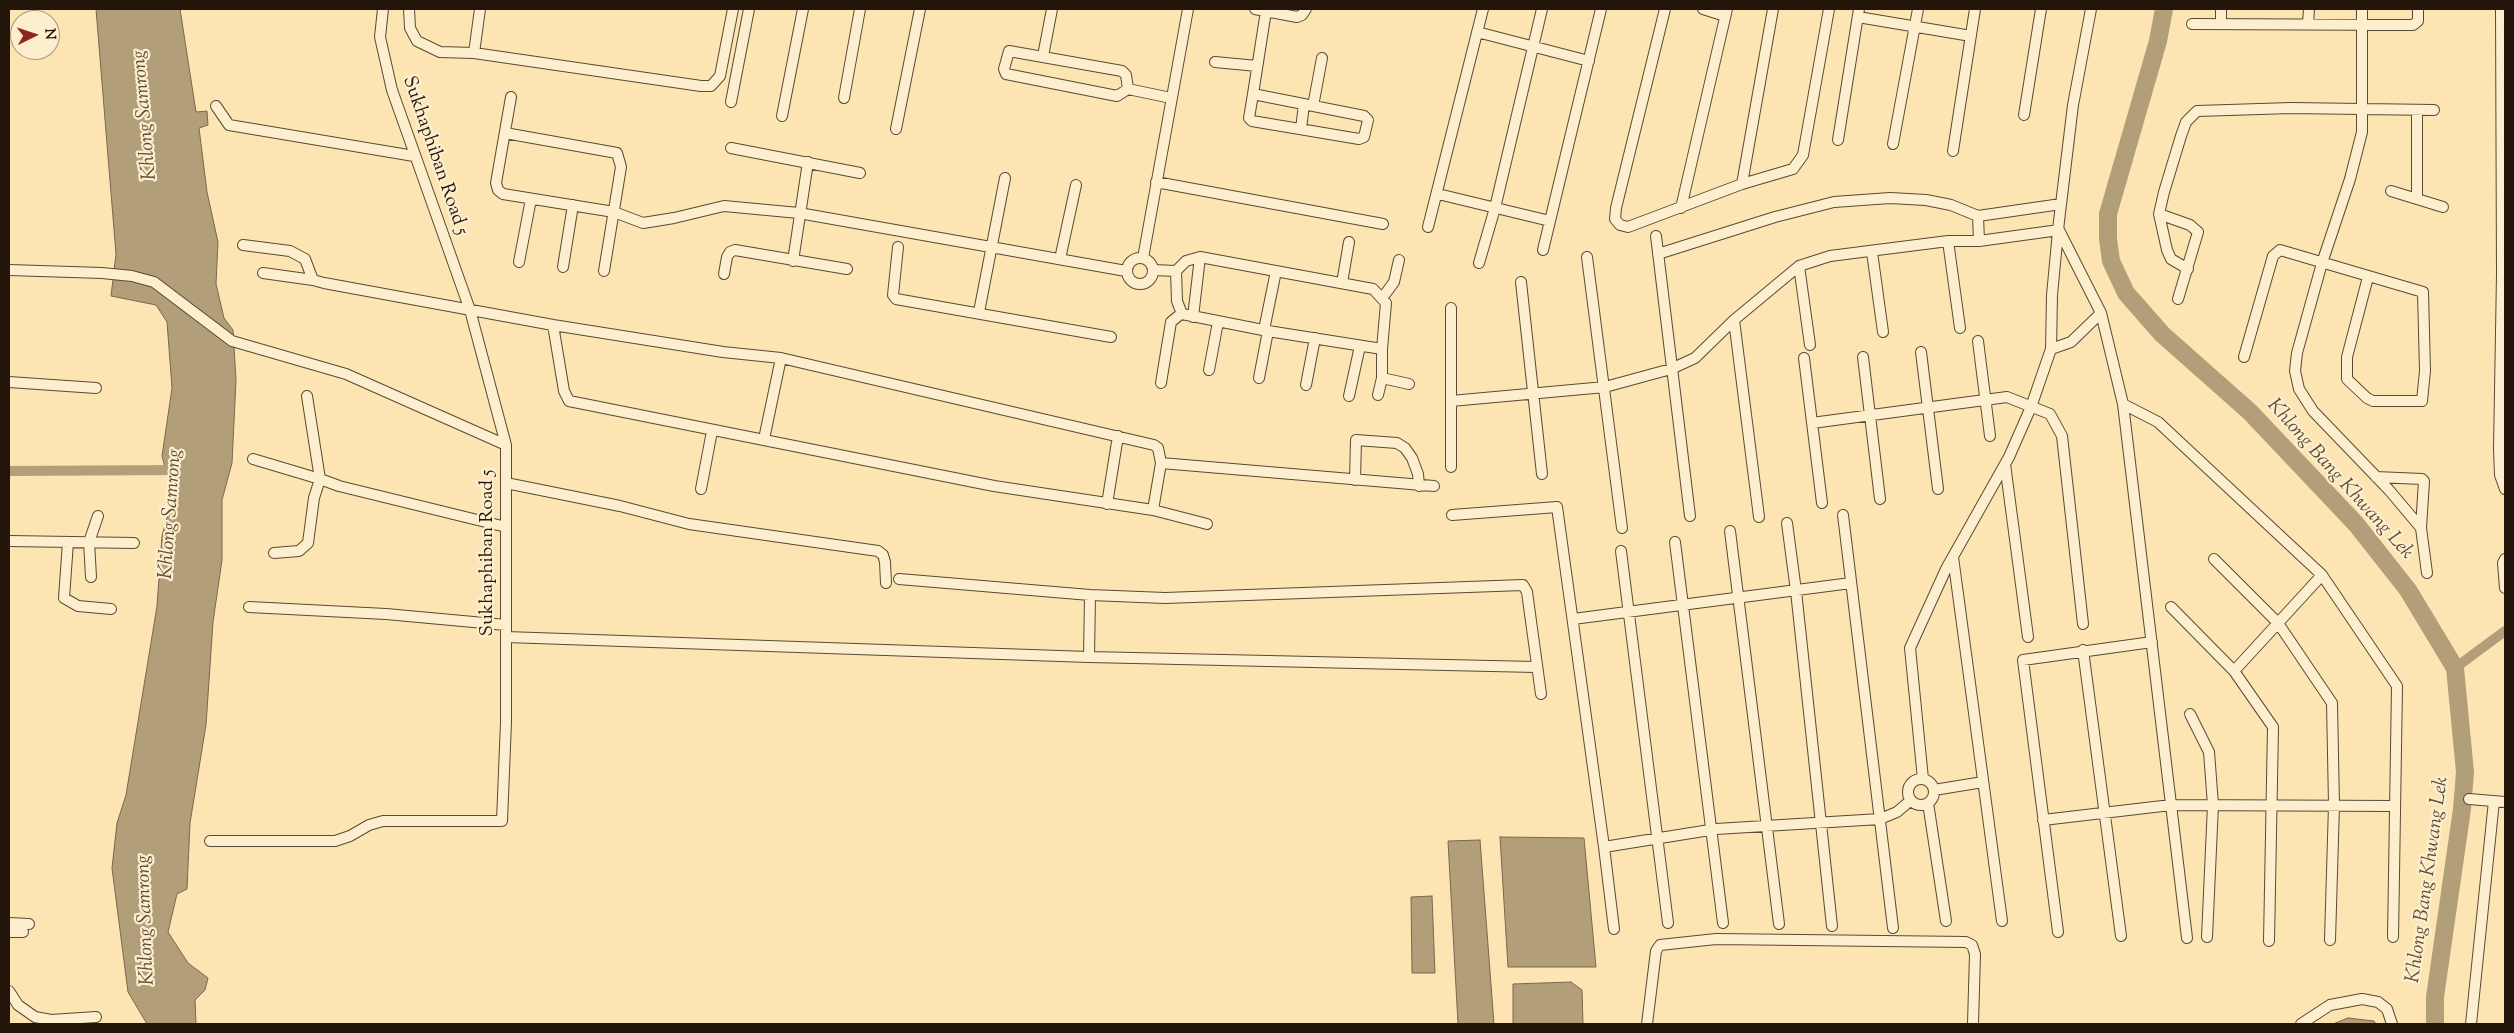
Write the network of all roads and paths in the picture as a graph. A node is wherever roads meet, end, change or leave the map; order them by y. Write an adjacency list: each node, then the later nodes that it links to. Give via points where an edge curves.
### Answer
1 (383, 9): 67 (street, Sukhaphiban Road 5, via 382,51)
2 (409, 9): 40 (street, via 410,28 417,42 440,52)
3 (480, 9): 40 (street)
4 (732, 9): 40 (street, via 720,76 711,86)
5 (750, 9): 52 (street)
6 (803, 9): 59 (street)
7 (860, 9): 50 (street)
8 (920, 9): 60 (street)
9 (1052, 9): 41 (street)
10 (1188, 9): 51 (street)
11 (1255, 9): 29 (street)
12 (1306, 9): 29 (street, via 1298,17)
13 (1483, 9): 37 (street)
14 (1542, 9): 39 (street)
15 (1601, 9): 43 (street)
16 (1665, 9): 81 (street, via 1615,219 1628,227)
17 (1703, 9): 30 (street)
18 (1773, 9): 73 (street)
19 (1828, 9): 73 (street, via 1803,155 1793,169)
20 (1918, 9): 36 (street)
21 (1975, 9): 38 (street)
22 (2041, 9): 58 (street)
23 (2091, 9): 78 (street, via 2073,105)
24 (2220, 9): 33 (street)
25 (2308, 9): 34 (street)
26 (2362, 9): 35 (street)
27 (2418, 9): 35 (street, via 2418,21 2413,25)
28 (2501, 9): 46 (street)
29 (1266, 11): 45 (street)
30 (1726, 12): 81 (street)
31 (1858, 13): 36 (street); 63 (street)
32 (2192, 24): 33 (street)
33 (2221, 24): 34 (street)
34 (2308, 24): 35 (street)
35 (2362, 25): 55 (street)
36 (1915, 26): 38 (street); 64 (street)
37 (1477, 32): 39 (street); 75 (street)
38 (1971, 36): 66 (street)
39 (1532, 47): 43 (street); 80 (street)
40 (474, 53)
41 (1043, 56): 47 (street, via 1122,71 1126,75); 47 (street, via 1009,51 1004,72 1117,96)
42 (1322, 58): 53 (street)
43 (1589, 61): 87 (street)
44 (1215, 62): 45 (street)
45 (1257, 66): 48 (street)
46 (2503, 72): 122 (street)
47 (1128, 89): 51 (street)
48 (1253, 94): 53 (street); 61 (street, via 1250,120)
49 (510, 98): 62 (street)
50 (844, 98)
51 (1171, 98): 71 (street)
52 (731, 102)
53 (1309, 105): 61 (street); 61 (street, via 1364,116 1368,120 1364,138)
54 (216, 106): 67 (street, via 229,125)
55 (2362, 110): 56 (street); 85 (street, via 2197,111 2186,122); 109 (street, via 2362,132 2350,180)
56 (2417, 110): 57 (street); 76 (street)
57 (2434, 110)
58 (2024, 115)
59 (782, 116)
60 (896, 129)
61 (1301, 129)
62 (505, 133): 77 (street, via 496,183 498,190 503,194); 83 (street, via 617,153 621,167)
63 (1838, 140)
64 (1893, 144)
65 (731, 148): 68 (street)
66 (1953, 151)
67 (414, 156): 130 (street, Sukhaphiban Road 5)
68 (808, 162): 69 (street); 84 (street)
69 (860, 173)
70 (1005, 178): 97 (street)
71 (1156, 182): 88 (street); 103 (street)
72 (1076, 184): 104 (street)
73 (1742, 184): 81 (street)
74 (2391, 192): 76 (street)
75 (1438, 194): 80 (street); 89 (street)
76 (2418, 198): 82 (street)
77 (531, 199): 79 (street); 107 (street)
78 (2061, 204): 86 (street); 90 (street)
79 (573, 206): 83 (street); 111 (street)
80 (1495, 208): 87 (street); 108 (street)
81 (1680, 208)
82 (2443, 208)
83 (614, 212): 84 (street, via 644,223 724,206); 116 (street)
84 (799, 213): 97 (street); 106 (street)
85 (2159, 214): 112 (street, via 2171,259); 112 (street, via 2196,229 2198,238)
86 (1978, 216): 93 (street); 100 (street, via 1951,205 1926,200 1890,198 1834,202)
87 (1550, 221): 98 (street)
88 (1384, 224)
89 (1428, 227)
90 (2059, 230): 93 (street); 133 (street); 146 (street, via 2052,294)
91 (1656, 236): 100 (street)
92 (1948, 241): 93 (street); 99 (street); 138 (street)
93 (1979, 241)
94 (1349, 242): 126 (street)
95 (243, 245): 124 (street, via 290,251 305,259)
96 (898, 247): 131 (street, via 895,298)
97 (992, 247): 104 (street); 131 (street)
98 (1543, 250)
99 (1872, 252): 110 (street, via 1830,256); 140 (street)
100 (1658, 254): 153 (street)
101 (1200, 256): 118 (street); 119 (street, via 1186,261); 134 (street)
102 (1587, 257): 161 (street)
103 (1143, 258): 115 (street); 117 (street, via 1132,260)
104 (1060, 259): 117 (street)
105 (1399, 260): 127 (street, via 1394,282)
106 (793, 261): 114 (street); 121 (street, via 735,250 727,257)
107 (519, 262)
108 (1479, 263)
109 (2322, 263): 123 (street); 150 (street, via 2280,250 2275,252); 185 (street, via 2297,353 2295,371 2299,389 2313,411)
110 (1799, 266): 135 (street); 144 (street)
111 (563, 267)
112 (2188, 269): 128 (street)
113 (9, 270): 178 (street, via 102,273 154,282 232,341 346,374)
114 (847, 270)
115 (1153, 270): 117 (street, via 1149,281 1141,284 1132,282); 119 (street)
116 (604, 271)
117 (1126, 271)
118 (1276, 271): 126 (street); 139 (street)
119 (1176, 272): 132 (street, via 1177,302)
120 (263, 273): 124 (street)
121 (724, 274)
122 (2504, 274): 179 (street)
123 (2368, 277): 123 (street, via 2423,292 2425,371 2423,400 2419,403 2373,401 2348,379 2347,357)
124 (313, 280): 130 (street)
125 (1521, 282): 163 (street)
126 (1342, 283): 127 (street, via 1373,289)
127 (1383, 298): 147 (street, via 1386,311)
128 (2178, 298)
129 (1451, 308): 168 (street)
130 (470, 310): 137 (street); 178 (street, Sukhaphiban Road 5)
131 (979, 312): 141 (street)
132 (1182, 313): 134 (street); 158 (street, via 1171,322)
133 (2101, 313): 146 (street, via 2071,342); 169 (street)
134 (1194, 317): 136 (street)
135 (1734, 320): 153 (street, via 1695,358); 202 (street)
136 (1218, 322): 139 (street); 154 (street)
137 (554, 325): 151 (street); 174 (street, via 568,401)
138 (1960, 328)
139 (1266, 330): 142 (street); 155 (street)
140 (1883, 332)
141 (1111, 337)
142 (1314, 338): 145 (street); 160 (street)
143 (1978, 342): 167 (street)
144 (1810, 345)
145 (1360, 346): 147 (street); 166 (street)
146 (2051, 348): 171 (street)
147 (1382, 349): 156 (street)
148 (1920, 352): 170 (street)
149 (1863, 357): 172 (street)
150 (2244, 357)
151 (780, 358): 175 (street); 177 (street)
152 (1804, 358): 173 (street)
153 (1671, 369): 161 (street); 201 (street)
154 (1209, 370)
155 (1259, 378)
156 (1382, 378): 159 (street); 164 (street)
157 (9, 382): 162 (street)
158 (1161, 383)
159 (1408, 384)
160 (1306, 385)
161 (1605, 387): 163 (street); 206 (street)
162 (96, 388)
163 (1532, 394): 168 (street); 184 (street)
164 (1378, 395)
165 (307, 396): 186 (street)
166 (1349, 396)
167 (1986, 400): 170 (street); 171 (street, via 2007,397); 176 (street)
168 (1451, 401): 183 (street)
169 (2123, 404): 220 (street, via 2158,422); 240 (street)
170 (1928, 407): 172 (street); 192 (street)
171 (2031, 407): 182 (street); 236 (street, via 2050,414 2062,436)
172 (1870, 415): 173 (street); 194 (street)
173 (1812, 423): 195 (street)
174 (712, 431): 177 (street); 191 (street)
175 (1118, 436): 181 (street, via 1154,444); 196 (street)
176 (1990, 436)
177 (764, 440): 196 (street)
178 (506, 445): 188 (street, Sukhaphiban Road 5)
179 (2502, 449): 193 (street, via 2500,475)
180 (253, 459): 186 (street)
181 (1162, 463): 187 (street); 197 (street)
182 (2005, 464): 216 (street); 239 (street)
183 (1451, 467)
184 (1542, 474)
185 (2376, 477): 207 (street); 207 (street, via 2424,481)
186 (320, 479): 205 (street); 215 (street, via 308,543 299,551)
187 (1355, 480): 189 (street); 189 (street, via 1356,440 1389,442 1405,448 1416,466)
188 (506, 483): 205 (street, Sukhaphiban Road 5); 223 (street, via 689,524 878,551 885,562)
189 (1419, 486): 190 (street)
190 (1434, 486)
191 (701, 488)
192 (1938, 489)
193 (2505, 489)
194 (1880, 499)
195 (1822, 503)
196 (1107, 504): 197 (street)
197 (1153, 510): 204 (street)
198 (1452, 515): 234 (street, via 1557,507)
199 (1843, 515): 224 (street)
200 (98, 516): 211 (street)
201 (1690, 516)
202 (1759, 517)
203 (1786, 523): 226 (street)
204 (1207, 524)
205 (506, 527): 237 (street, Sukhaphiban Road 5)
206 (1622, 528)
207 (2421, 528): 219 (street)
208 (1730, 531): 228 (street)
209 (9, 542): 210 (street)
210 (68, 542): 211 (street); 232 (street, via 64,598 78,606)
211 (89, 542): 213 (street); 221 (street)
212 (1675, 542): 229 (street)
213 (134, 543)
214 (1621, 550): 233 (street)
215 (274, 553)
216 (1953, 557): 247 (street, via 1910,648); 248 (street)
217 (2214, 559): 235 (street)
218 (2505, 559): 225 (street)
219 (2426, 573)
220 (2322, 575): 235 (street); 259 (street, via 2397,686)
221 (91, 577)
222 (899, 579): 227 (street)
223 (886, 583)
224 (1851, 583): 226 (street); 261 (street)
225 (2505, 588)
226 (1796, 591): 228 (street); 263 (street)
227 (1090, 596): 242 (street); 243 (street, via 1222,597 1523,585 1528,592)
228 (1738, 598): 229 (street); 264 (street)
229 (1683, 605): 233 (street); 265 (street)
230 (249, 607): 237 (street, via 386,614)
231 (2171, 607): 244 (street)
232 (111, 609)
233 (1628, 612): 234 (street); 266 (street)
234 (1573, 619): 268 (street)
235 (2278, 623): 244 (street); 258 (street, via 2332,703)
236 (2083, 624)
237 (506, 625): 238 (street, Sukhaphiban Road 5)
238 (506, 637): 242 (street); 267 (street, Sukhaphiban Road 5, via 502,821 383,821 336,841)
239 (2028, 637)
240 (2152, 642): 241 (street); 255 (street)
241 (2083, 650): 260 (street); 262 (street, via 2022,660)
242 (1089, 657): 243 (street)
243 (1536, 667): 245 (street)
244 (2234, 671): 257 (street, via 2273,727)
245 (1541, 694)
246 (2190, 714): 256 (street, via 2209,752)
247 (1923, 779): 249 (street, via 1931,783); 251 (street, via 1911,783 1908,792)
248 (1983, 782): 249 (street); 270 (street)
249 (1934, 790): 254 (street)
250 (2469, 799): 252 (street)
251 (1911, 800): 254 (street, via 1918,804); 261 (street, via 1897,812)
252 (2494, 801): 253 (street); 292 (street)
253 (2505, 802)
254 (1928, 803): 269 (street)
255 (2171, 805): 256 (street); 260 (street); 283 (street)
256 (2212, 805): 257 (street); 281 (street)
257 (2273, 805): 258 (street); 285 (street)
258 (2334, 805): 259 (street); 284 (street)
259 (2396, 806): 282 (street)
260 (2106, 812): 262 (street); 280 (street)
261 (1880, 819): 263 (street); 276 (street)
262 (2043, 820): 279 (street)
263 (1821, 822): 264 (street); 275 (street)
264 (1766, 825): 265 (street); 274 (street)
265 (1711, 830): 266 (street); 271 (street)
266 (1657, 839): 268 (street); 273 (street)
267 (210, 841)
268 (1604, 847): 277 (street)
269 (1946, 921)
270 (2002, 921)
271 (1723, 923)
272 (9, 924): 278 (street, via 26,928)
273 (1668, 924)
274 (1779, 924)
275 (1832, 926)
276 (1893, 928)
277 (1614, 930)
278 (9, 932)
279 (2058, 932)
280 (2121, 936)
281 (2207, 937)
282 (2393, 937)
283 (2187, 938)
284 (2330, 940)
285 (2269, 941)
286 (9, 991): 287 (street, via 18,1005 35,1017 51,1020)
287 (96, 1017)
288 (1647, 1024): 289 (street, via 1656,951 1660,945 1716,939 1966,942 1972,945 1975,954)
289 (1973, 1024)
290 (2301, 1024): 291 (street, via 2330,1006 2362,999 2378,1002 2387,1009)
291 (2392, 1024)
292 (2471, 1024)

